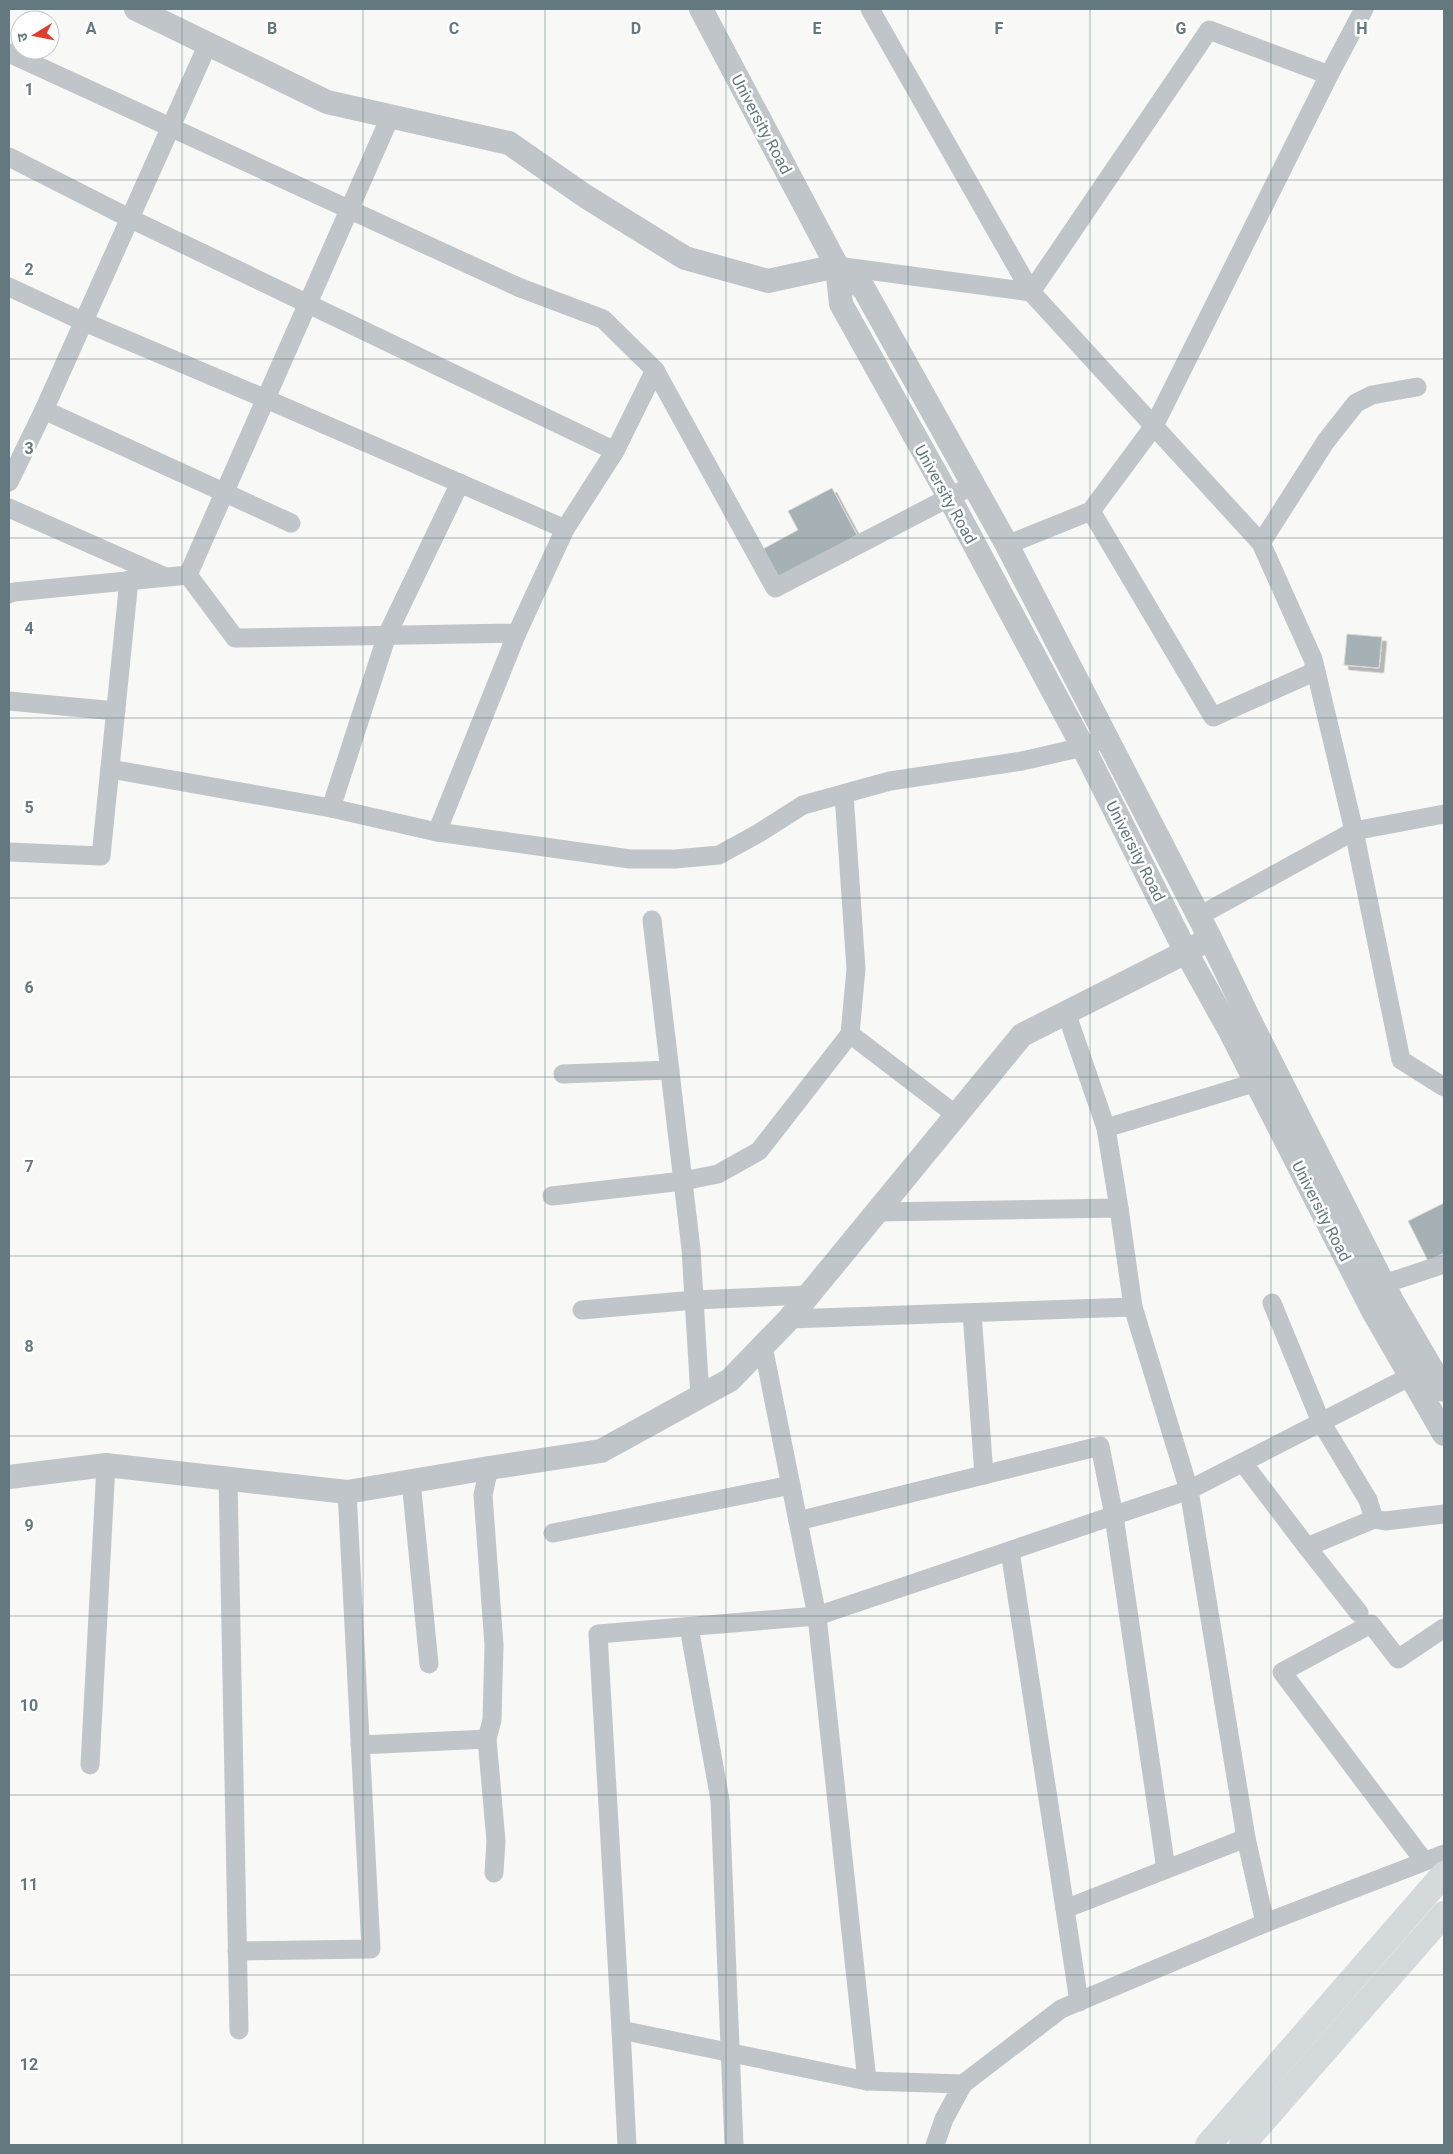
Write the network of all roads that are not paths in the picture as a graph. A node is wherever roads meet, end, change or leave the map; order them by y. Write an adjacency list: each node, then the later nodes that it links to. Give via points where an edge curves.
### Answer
1 (136, 9): 5 (street)
2 (702, 9): 13 (street, University Road)
3 (870, 9): 15 (street)
4 (1364, 9): 7 (street)
5 (208, 44): 8 (street, via 327,102); 9 (street)
6 (9, 53): 9 (street)
7 (1329, 75): 15 (street, via 1208,30); 22 (street)
8 (391, 115): 11 (street); 13 (street, via 509,143 585,196 685,258 768,281)
9 (171, 129): 11 (street); 12 (street)
10 (9, 157): 12 (street)
11 (349, 210): 16 (street); 18 (street, via 518,287 602,319)
12 (129, 218): 16 (street); 17 (street)
13 (837, 266): 15 (street); 26 (street, University Road, via 864,289); 28 (street, University Road, via 841,304)
14 (9, 286): 17 (street)
15 (1031, 292): 22 (street)
16 (307, 304): 20 (street); 23 (street)
17 (82, 321): 20 (street); 21 (street)
18 (655, 370): 23 (street); 28 (street, via 775,588)
19 (1417, 387): 33 (street, via 1372,395 1356,403 1326,441)
20 (266, 398): 25 (street); 27 (street)
21 (44, 410): 24 (street); 27 (street)
22 (1154, 426): 30 (street); 33 (street)
23 (615, 451): 32 (street)
24 (9, 482)
25 (460, 484): 32 (street); 40 (street)
26 (973, 485): 28 (street); 34 (street, University Road)
27 (224, 494): 31 (street); 35 (street)
28 (949, 497): 45 (street, University Road)
29 (9, 508): 36 (street)
30 (1091, 511): 34 (street); 41 (street, via 1213,718)
31 (291, 523)
32 (565, 529): 39 (street)
33 (1261, 543): 41 (street)
34 (1007, 545): 44 (street, University Road)
35 (188, 574): 36 (street); 40 (street, via 235,638)
36 (164, 577): 37 (street)
37 (129, 580): 38 (street); 43 (street)
38 (9, 594)
39 (517, 634): 40 (street); 51 (street)
40 (387, 635): 48 (street)
41 (1316, 671): 50 (street)
42 (9, 701): 43 (street)
43 (116, 711): 46 (street)
44 (1106, 738): 45 (street); 53 (street, University Road)
45 (1083, 747): 47 (street, via 1022,761 890,781); 56 (street, University Road)
46 (110, 769): 48 (street); 52 (street, via 101,856)
47 (844, 794): 51 (street, via 803,805 719,855 630,859); 58 (street, via 856,969)
48 (332, 808): 51 (street)
49 (1441, 818): 50 (street)
50 (1354, 831): 53 (street); 62 (street, via 1401,1060)
51 (437, 832)
52 (9, 852)
53 (1199, 916): 55 (street, University Road)
54 (652, 920): 59 (street)
55 (1210, 938): 56 (street); 70 (street, University Road)
56 (1186, 952): 57 (street); 61 (street, University Road)
57 (1066, 1012): 63 (street, via 1022,1035); 64 (street)
58 (850, 1034): 63 (street); 65 (street, via 760,1151 718,1174)
59 (670, 1070): 60 (street); 65 (street)
60 (563, 1074)
61 (1256, 1082): 64 (street); 79 (street, University Road, via 1373,1311)
62 (1444, 1087)
63 (956, 1115): 68 (street)
64 (1106, 1128): 67 (street)
65 (683, 1181): 66 (street); 72 (street)
66 (552, 1196)
67 (1119, 1208): 68 (street); 74 (street)
68 (877, 1212): 71 (street)
69 (1444, 1264): 70 (street)
70 (1384, 1284): 80 (street, University Road)
71 (810, 1295): 72 (street); 77 (street)
72 (694, 1300): 75 (street); 81 (street)
73 (1272, 1303): 82 (street)
74 (1133, 1308): 76 (street); 92 (street)
75 (582, 1310)
76 (972, 1313): 77 (street); 87 (street)
77 (789, 1319): 78 (street)
78 (763, 1346): 81 (street, via 730,1380); 91 (street)
79 (1411, 1376): 82 (street); 83 (street, University Road)
80 (1444, 1390)
81 (700, 1397): 86 (street, via 601,1452)
82 (1321, 1422): 84 (street); 96 (street, via 1368,1500)
83 (1444, 1434)
84 (1243, 1462): 92 (street); 99 (street)
85 (106, 1465): 88 (street); 89 (street); 108 (street)
86 (489, 1468): 90 (street); 106 (street, via 483,1495 494,1645 492,1720)
87 (984, 1475): 95 (street, via 1100,1446); 97 (street)
88 (9, 1477)
89 (228, 1478): 93 (street); 117 (street)
90 (411, 1481): 93 (street); 105 (street)
91 (791, 1485): 97 (street); 98 (street)
92 (1189, 1490): 95 (street); 109 (street)
93 (347, 1492): 107 (street)
94 (1444, 1514): 96 (street, via 1385,1521)
95 (1114, 1516): 100 (street); 112 (street)
96 (1374, 1519): 99 (street)
97 (798, 1522): 102 (street)
98 (553, 1533)
99 (1307, 1547): 101 (street)
100 (1010, 1551): 102 (street); 114 (street)
101 (1359, 1613)
102 (817, 1616): 103 (street); 122 (street)
103 (689, 1626): 120 (street, via 598,1634); 121 (street, via 720,1800)
104 (1444, 1628): 111 (street, via 1398,1659 1371,1624 1282,1672)
105 (428, 1664)
106 (487, 1739): 107 (street); 113 (street, via 496,1841)
107 (360, 1744): 117 (street, via 371,1949)
108 (90, 1765)
109 (1246, 1838): 112 (street); 116 (street)
110 (1444, 1854): 111 (street)
111 (1434, 1868): 116 (street); 127 (main road)
112 (1166, 1869): 114 (street)
113 (494, 1873)
114 (1065, 1909): 118 (street)
115 (1444, 1914): 128 (main road)
116 (1265, 1923): 118 (street)
117 (237, 1951): 119 (street)
118 (1078, 2002): 123 (street, via 1061,2009)
119 (239, 2030)
120 (621, 2030): 121 (street); 124 (street)
121 (731, 2052): 122 (street); 125 (street)
122 (867, 2081): 123 (street)
123 (963, 2084): 126 (street, via 944,2119)
124 (627, 2145)
125 (734, 2145)
126 (936, 2145)
127 (1208, 2145)
128 (1242, 2145)

